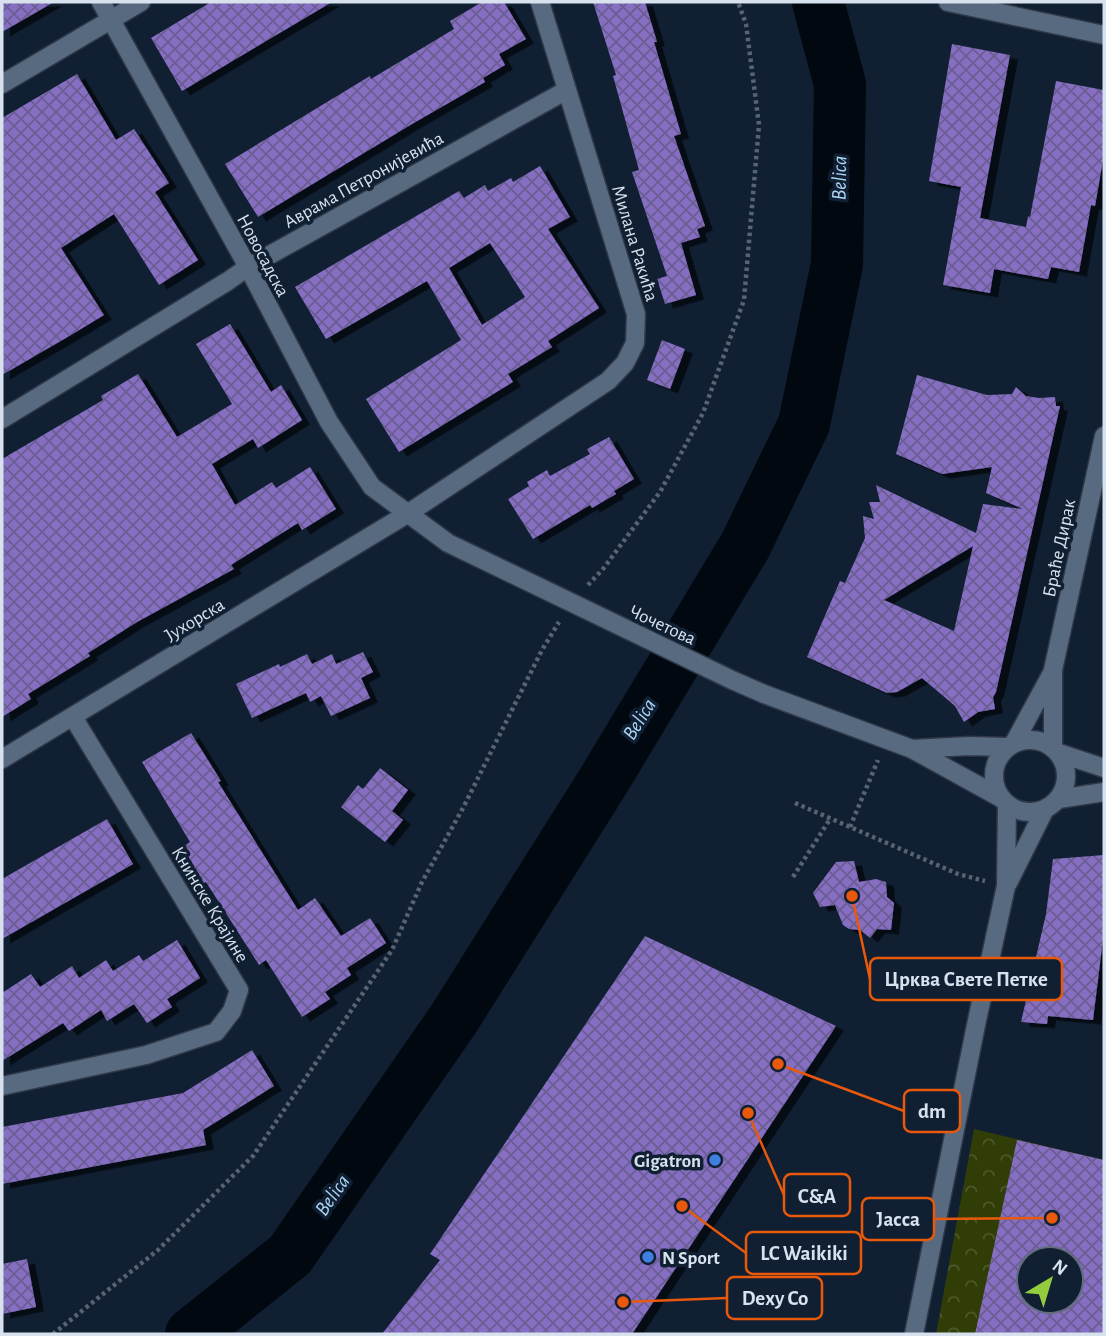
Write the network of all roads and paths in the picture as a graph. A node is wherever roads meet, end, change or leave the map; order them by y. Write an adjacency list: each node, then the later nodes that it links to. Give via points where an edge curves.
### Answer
1 (101, 2): 6 (street, Новосадска)
2 (141, 2): 6 (street)
3 (540, 2): 9 (street, Милана Ракића)
4 (738, 2): 14 (path, via 746,24 759,125 744,300 703,413 660,492)
5 (948, 2): 7 (street)
6 (112, 20): 8 (street); 10 (street, Новосадска)
7 (1104, 36)
8 (2, 85)
9 (567, 90): 10 (street, Аврама Петронијевића); 13 (street, Милана Ракића, via 636,314 635,343 608,381)
10 (248, 267): 11 (street, Аврама Петронијевића); 13 (street, Новосадска, via 329,422 372,488)
11 (2, 418)
12 (1104, 436): 15 (street, Браће Дирак)
13 (407, 514): 14 (street, Чочетова, via 448,543); 16 (street, Јухорска)
14 (572, 603): 17 (street, Чочетова, via 764,694); 32 (path, via 542,650 422,882 392,950 253,1156 158,1250)
15 (1053, 670): 18 (street, Браће Дирак); 20 (street, Браће Дирак)
16 (73, 717): 21 (street, Јухорска); 31 (street, Книнске Крајине, via 239,990 232,1012 216,1032 146,1055)
17 (886, 740): 19 (street, Чочетова); 28 (path)
18 (1011, 745): 19 (street, Чочетова); 20 (street, Чочетова, via 1038,740); 24 (street, via 994,771 996,790)
19 (912, 749): 24 (street, Чочетова)
20 (1056, 750): 22 (street, Чочетова); 26 (street, via 1067,776)
21 (2, 759)
22 (1104, 768)
23 (1104, 792): 26 (street, Чочетова)
24 (1004, 801): 26 (street, Чочетова, via 1030,812); 30 (street)
25 (795, 803): 27 (path)
26 (1052, 804): 30 (street)
27 (830, 819): 28 (path); 29 (path)
28 (850, 827): 30 (path, via 958,874)
29 (793, 877)
30 (1006, 886): 33 (street)
31 (2, 1086)
32 (53, 1334)
33 (914, 1334)

